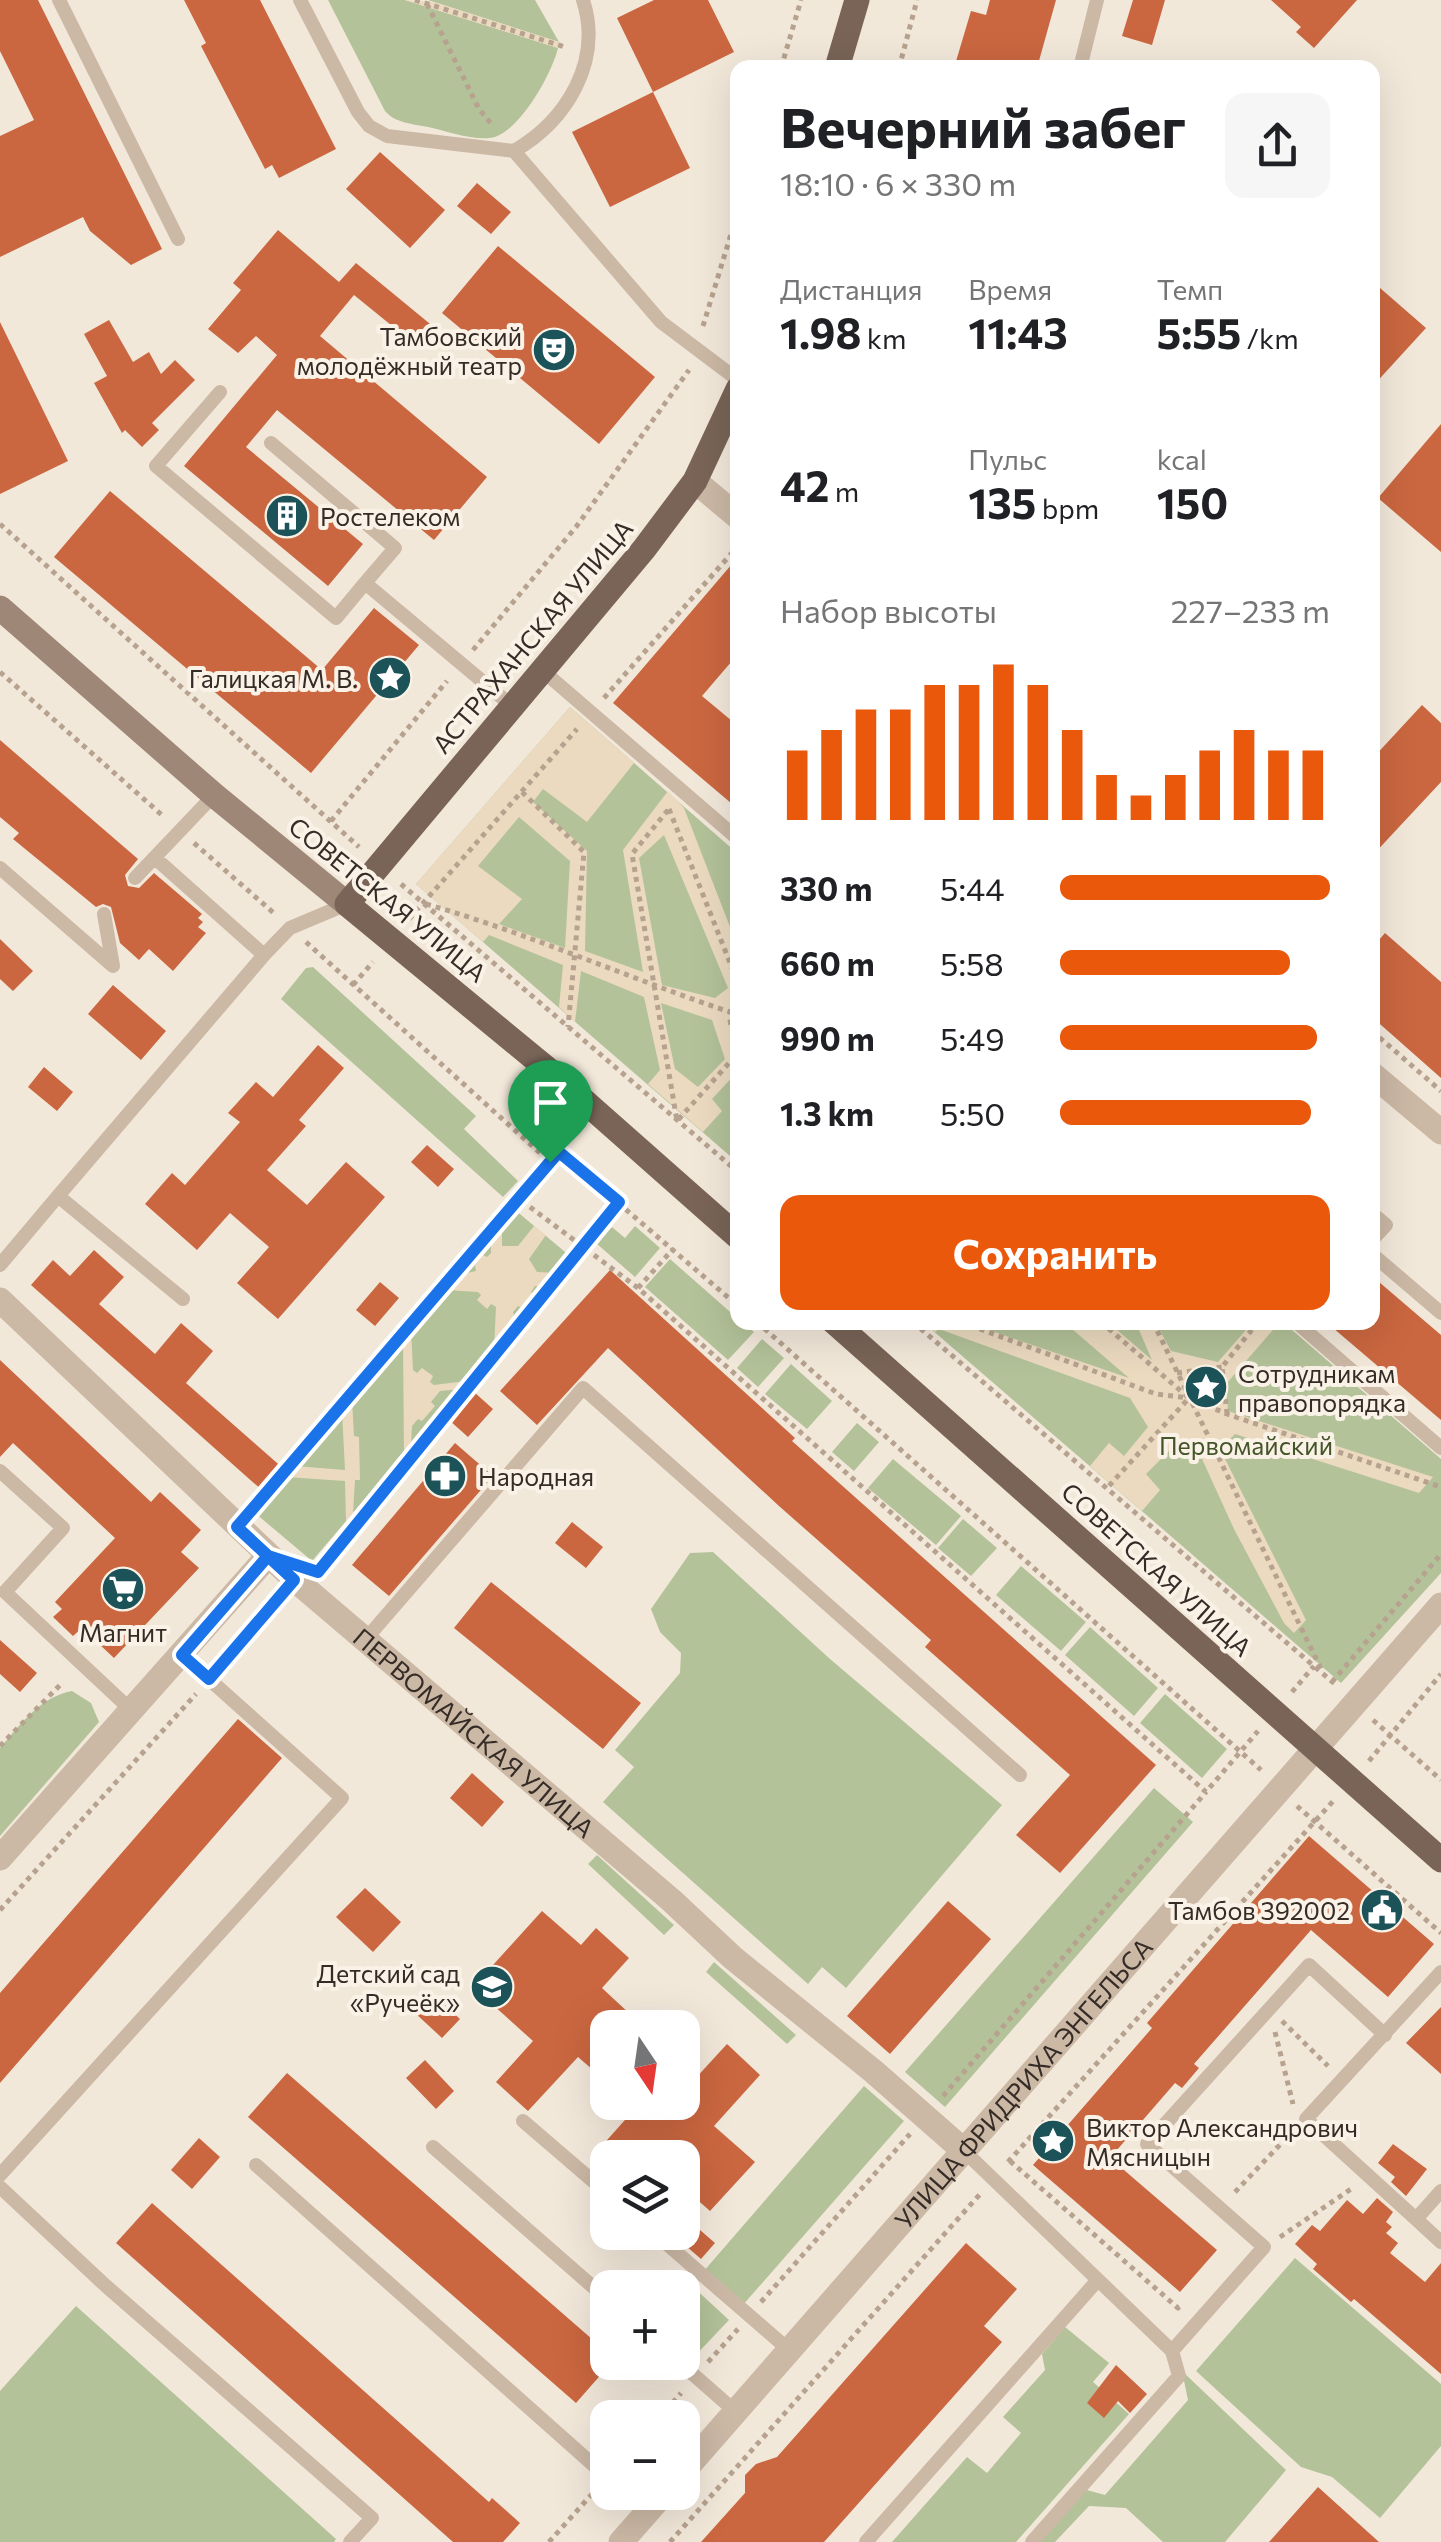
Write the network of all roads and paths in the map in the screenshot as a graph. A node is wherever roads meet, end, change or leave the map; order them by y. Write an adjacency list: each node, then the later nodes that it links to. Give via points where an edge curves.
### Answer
1 (59, 0): 17 (lane)
2 (300, 0): 15 (lane, via 369,126 387,136)
3 (414, 0): 9 (path)
4 (801, 0): 11 (path)
5 (857, 0): 12 (main road)
6 (917, 0): 13 (path)
7 (1097, 0): 14 (lane)
8 (586, 1): 10 (lane)
9 (426, 4): 10 (path); 15 (path, via 479,110)
10 (586, 54): 15 (lane, via 562,111)
11 (783, 60)
12 (839, 60)
13 (901, 60)
14 (1082, 60)
15 (514, 151): 18 (lane, via 660,322)
16 (730, 237): 18 (path)
17 (178, 239)
18 (696, 349): 19 (lane); 27 (path, via 686,376 587,512)
19 (730, 374)
20 (220, 392): 25 (lane, via 156,466 336,618)
21 (730, 407): 23 (main road, АСТРАХАНСКАЯ УЛИЦА)
22 (271, 443): 25 (lane, via 395,548)
23 (695, 481): 24 (street); 28 (main road, АСТРАХАНСКАЯ УЛИЦА)
24 (730, 510)
25 (365, 583): 27 (lane)
26 (0, 608): 33 (main road, СОВЕТСКАЯ УЛИЦА)
27 (462, 664): 30 (lane); 35 (path)
28 (543, 671): 30 (main road, АСТРАХАНСКАЯ УЛИЦА); 31 (lane)
29 (0, 672): 36 (path)
30 (513, 707): 42 (main road, АСТРАХАНСКАЯ УЛИЦА)
31 (680, 789): 34 (path); 37 (lane)
32 (522, 792): 45 (path, via 584,852)
33 (214, 796): 36 (lane); 42 (main road, СОВЕТСКАЯ УЛИЦА)
34 (668, 810): 47 (path); 48 (path, via 632,854)
35 (330, 821)
36 (179, 830): 38 (lane); 44 (path)
37 (730, 831)
38 (155, 858): 40 (lane); 46 (lane)
39 (0, 868): 43 (lane, via 113,966)
40 (135, 878)
41 (424, 903): 45 (path)
42 (347, 904): 44 (lane); 60 (main road, СОВЕТСКАЯ УЛИЦА)
43 (104, 914)
44 (290, 928): 46 (lane); 56 (path)
45 (575, 954): 48 (path); 50 (path)
46 (264, 955): 57 (lane)
47 (730, 963)
48 (653, 986): 49 (path); 52 (path, via 678,1121)
49 (730, 1012)
50 (568, 1027)
51 (1380, 1038): 54 (path)
52 (730, 1062)
53 (1380, 1081): 55 (street)
54 (1441, 1092)
55 (1441, 1132)
56 (550, 1162): 58 (path); 59 (path, via 559,1152)
57 (58, 1196): 64 (lane); 66 (lane)
58 (518, 1198): 61 (path); 86 (path)
59 (619, 1202): 61 (path); 62 (path)
60 (730, 1230)
61 (585, 1246): 65 (path); 89 (path)
62 (673, 1249): 65 (path); 67 (path)
63 (1380, 1261): 69 (lane)
64 (0, 1265)
65 (638, 1288): 105 (path, via 1206,1792)
66 (182, 1299)
67 (730, 1299)
68 (0, 1300): 86 (street, ПЕРВОМАЙСКАЯ УЛИЦА)
69 (1441, 1313)
70 (766, 1330): 105 (path)
71 (843, 1330): 101 (main road, СОВЕТСКАЯ УЛИЦА)
72 (922, 1330): 85 (path)
73 (983, 1330): 80 (path, via 1156,1394)
74 (1111, 1330): 80 (path)
75 (1158, 1330): 79 (path)
76 (1252, 1330): 78 (path)
77 (1305, 1330): 82 (lane)
78 (1222, 1367): 79 (path); 81 (path)
79 (1177, 1372): 80 (path)
80 (1189, 1398): 81 (path); 85 (path); 94 (path)
81 (1226, 1414): 84 (path)
82 (1441, 1448)
83 (0, 1471): 100 (lane, via 63,1528 5,1592)
84 (1441, 1486)
85 (1106, 1488): 93 (path)
86 (237, 1527): 88 (street, ПЕРВОМАЙСКАЯ УЛИЦА)
87 (1441, 1554): 97 (path)
88 (268, 1556): 89 (street, ПЕРВОМАЙСКАЯ УЛИЦА); 92 (street)
89 (306, 1576): 91 (street, ПЕРВОМАЙСКАЯ УЛИЦА); 96 (path)
90 (1441, 1605): 99 (street, УЛИЦА ФРИДРИХА ЭНГЕЛЬСА)
91 (365, 1640): 106 (lane, via 583,1388); 122 (street, ПЕРВОМАЙСКАЯ УЛИЦА)
92 (182, 1655): 96 (lane); 100 (street)
93 (1314, 1666): 94 (path); 101 (path)
94 (1324, 1674): 97 (path)
95 (1441, 1674): 102 (path)
96 (209, 1679): 113 (path); 125 (lane, via 342,1798)
97 (1332, 1682): 99 (path)
98 (62, 1684): 103 (path)
99 (1355, 1704): 102 (path); 104 (street, УЛИЦА ФРИДРИХА ЭНГЕЛЬСА)
100 (131, 1710): 111 (street)
101 (1274, 1713): 104 (main road, СОВЕТСКАЯ УЛИЦА); 105 (path)
102 (1390, 1735): 107 (path); 108 (path)
103 (0, 1746)
104 (1315, 1748): 108 (main road, СОВЕТСКАЯ УЛИЦА); 109 (street, УЛИЦА ФРИДРИХА ЭНГЕЛЬСА)
105 (1241, 1750): 109 (path)
106 (1020, 1775)
107 (1441, 1780)
108 (1351, 1781): 110 (path); 112 (main road, СОВЕТСКАЯ УЛИЦА)
109 (1279, 1788): 110 (path); 122 (street, УЛИЦА ФРИДРИХА ЭНГЕЛЬСА)
110 (1313, 1822): 114 (path)
111 (0, 1858)
112 (1441, 1860)
113 (0, 1910)
114 (1441, 1932)
115 (1441, 1972): 117 (lane)
116 (1269, 2009): 117 (lane, via 1308,1965); 118 (path); 120 (path); 130 (lane, via 1147,2144)
117 (1385, 2034): 118 (lane)
118 (1342, 2080): 120 (lane)
119 (523, 2122): 127 (lane)
120 (1302, 2122): 126 (lane); 130 (path)
121 (433, 2147): 136 (lane)
122 (963, 2150): 135 (lane); 138 (street, УЛИЦА ФРИДРИХА ЭНГЕЛЬСА)
123 (1010, 2160): 137 (path, via 1178,2308)
124 (256, 2165): 143 (lane)
125 (0, 2175)
126 (1372, 2177): 131 (lane); 133 (path)
127 (590, 2179)
128 (0, 2187): 148 (lane, via 372,2518)
129 (1441, 2191): 131 (lane)
130 (1220, 2207): 133 (lane)
131 (1416, 2219): 132 (lane)
132 (1441, 2242)
133 (1264, 2248): 139 (lane)
134 (673, 2250): 138 (lane)
135 (1097, 2281): 139 (lane); 151 (lane)
136 (590, 2284)
137 (1189, 2294)
138 (789, 2350): 141 (street, УЛИЦА ФРИДРИХА ЭНГЕЛЬСА)
139 (1172, 2352): 152 (lane, via 1179,2376)
140 (700, 2380): 141 (lane)
141 (736, 2412): 142 (street, УЛИЦА ФРИДРИХА ЭНГЕЛЬСА)
142 (700, 2453)
143 (590, 2463)
144 (590, 2497): 149 (path)
145 (644, 2510): 147 (lane)
146 (650, 2510): 147 (street)
147 (647, 2513): 150 (street)
148 (350, 2542)
149 (549, 2542)
150 (621, 2542)
151 (866, 2542)
152 (1032, 2542)

